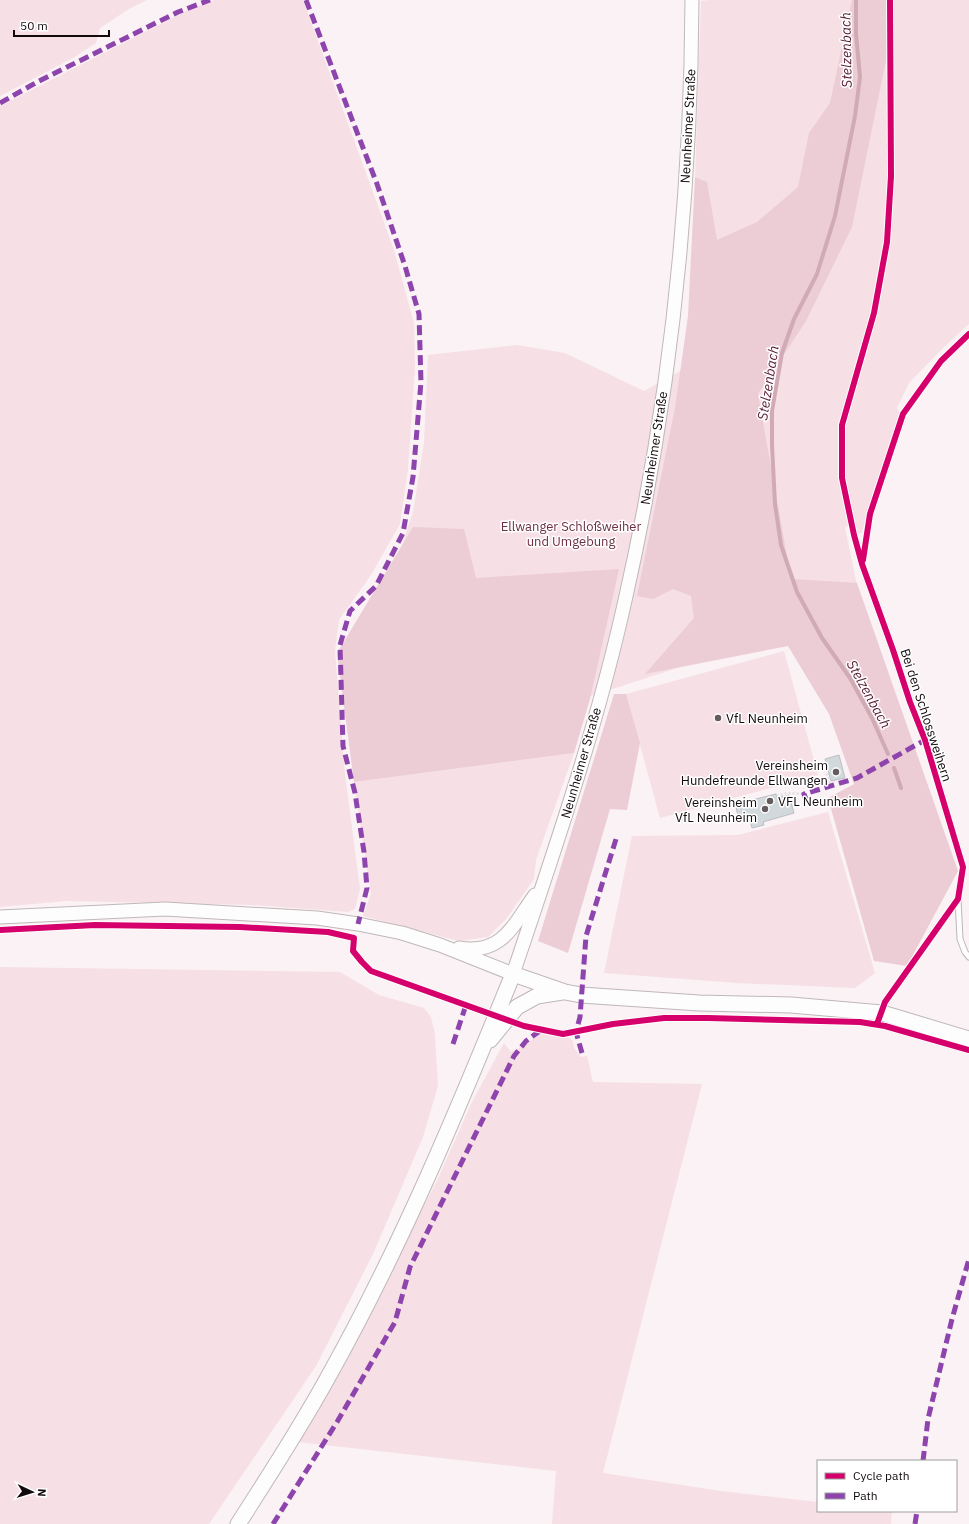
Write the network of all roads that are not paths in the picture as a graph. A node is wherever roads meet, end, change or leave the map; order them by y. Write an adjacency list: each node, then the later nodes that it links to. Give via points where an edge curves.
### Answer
1 (692, 0): 3 (street, Neunheimer Straße, via 688,141 679,261 671,340 655,442 624,605 585,755)
2 (862, 564): 6 (lane, Bei den Schlossweihern, via 924,740 963,867 958,899 960,939)
3 (543, 884): 5 (street, via 503,939 473,950); 7 (street, Neunheimer Straße)
4 (0, 916): 5 (street, via 165,909 316,918 402,933)
5 (440, 945): 7 (street)
6 (969, 957)
7 (513, 974): 8 (main road); 10 (main road)
8 (565, 992): 9 (main road, via 700,1003 791,1005 882,1013); 10 (main road, via 537,996 517,1007)
9 (969, 1039)
10 (483, 1048): 11 (main road, via 407,1224 371,1296 327,1379)
11 (238, 1524)

